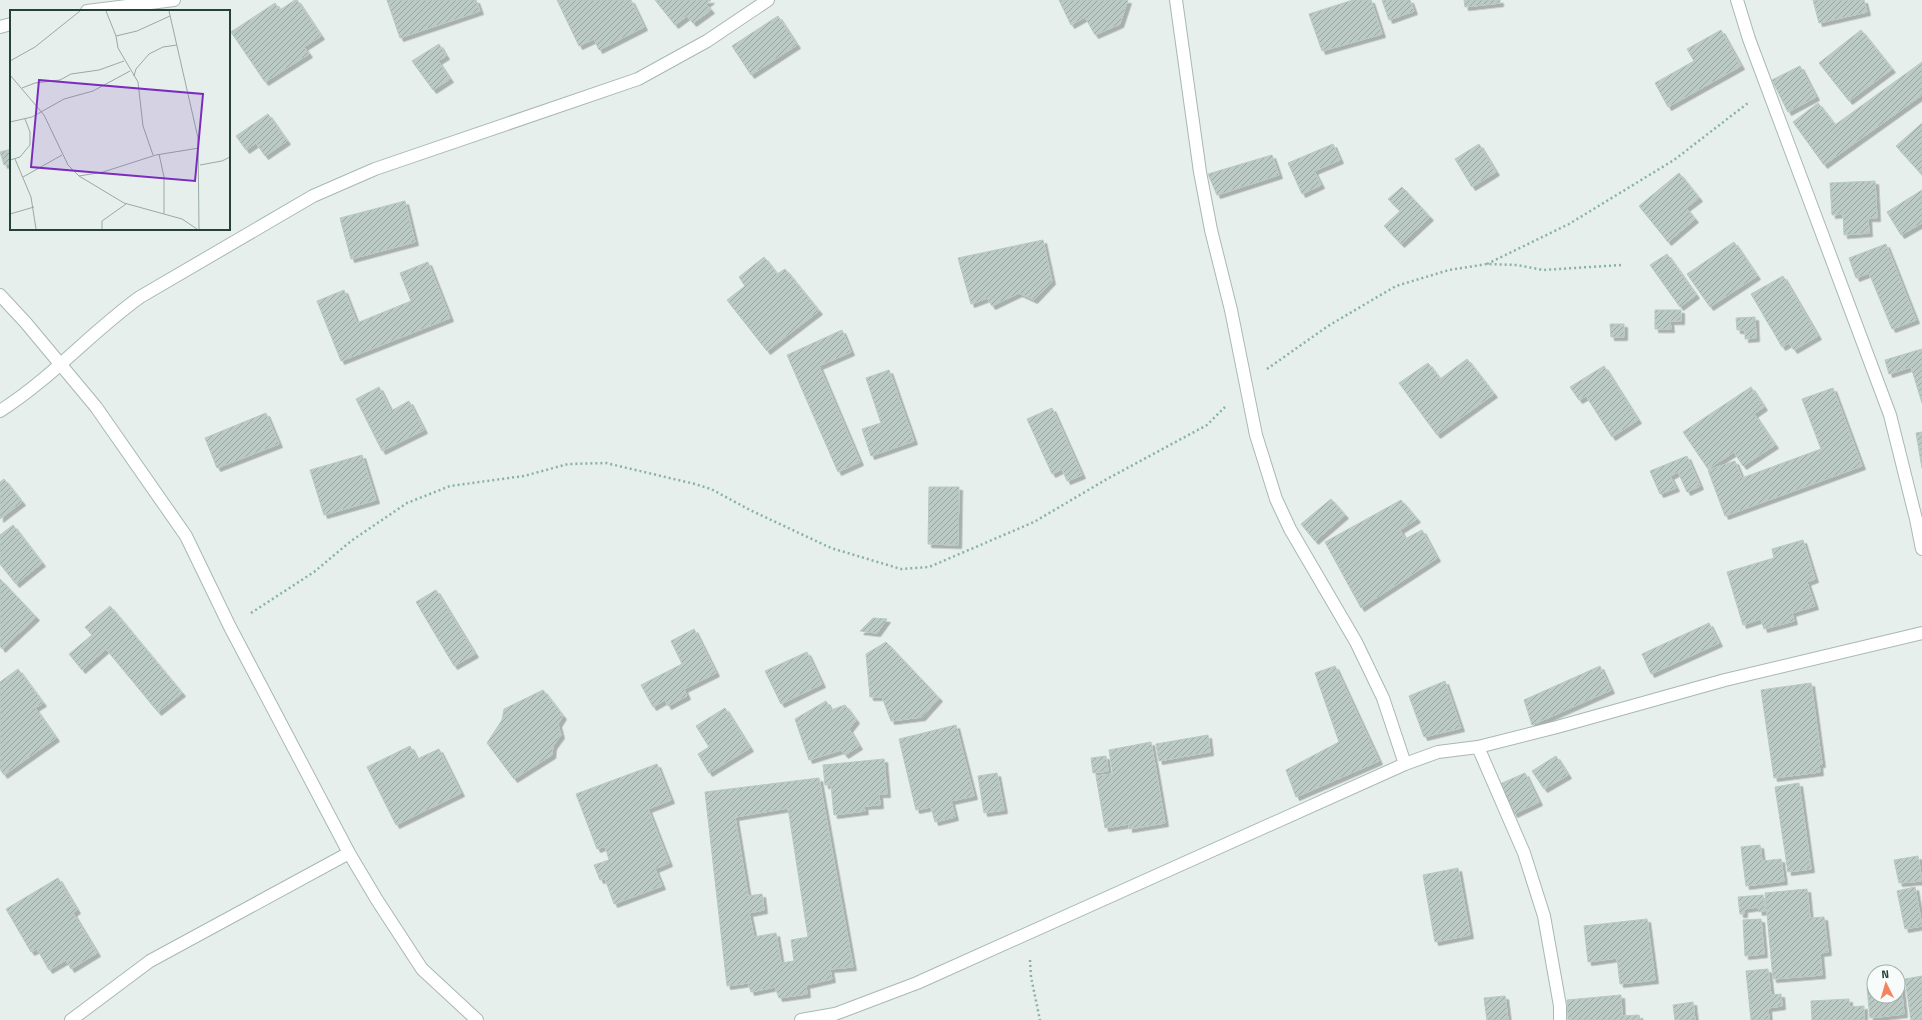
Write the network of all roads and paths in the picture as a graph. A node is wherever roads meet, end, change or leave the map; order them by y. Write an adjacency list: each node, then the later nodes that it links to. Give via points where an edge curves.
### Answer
1 (174, 0): 5 (street)
2 (768, 0): 12 (street, via 707,41 638,79 375,169 313,196 140,296 118,312)
3 (1176, 0): 13 (street, via 1211,230)
4 (1737, 0): 8 (street)
5 (95, 10)
6 (10, 24): 7 (street)
7 (0, 27)
8 (1767, 89): 9 (path, via 1674,160 1569,224); 15 (street, via 1890,415)
9 (1487, 264): 10 (path, via 1517,264 1543,270); 13 (path, via 1449,270 1396,286 1328,326)
10 (1621, 265)
11 (0, 295): 12 (street)
12 (61, 365): 14 (street); 16 (street, via 96,407 186,536)
13 (1246, 384): 16 (path, via 1208,425 1107,478 1034,522 929,567 901,569 831,548 711,489 695,484 606,463 568,464 524,476 450,486 407,503 351,541 314,572); 19 (street, via 1256,435 1276,499 1290,529 1356,642 1383,698)
14 (0, 411)
15 (1922, 549)
16 (230, 627): 20 (street)
17 (1922, 633): 18 (street, via 1725,680 1557,728)
18 (1478, 747): 19 (street, via 1438,752); 26 (street, via 1524,853 1544,916 1560,1006)
19 (1405, 764): 21 (street)
20 (349, 853): 22 (street, via 150,961); 23 (street, via 422,969)
21 (1029, 933): 24 (street, via 918,983 835,1014); 25 (path, via 1031,977)
22 (71, 1020)
23 (476, 1020)
24 (800, 1020)
25 (1040, 1020)
26 (1560, 1020)

